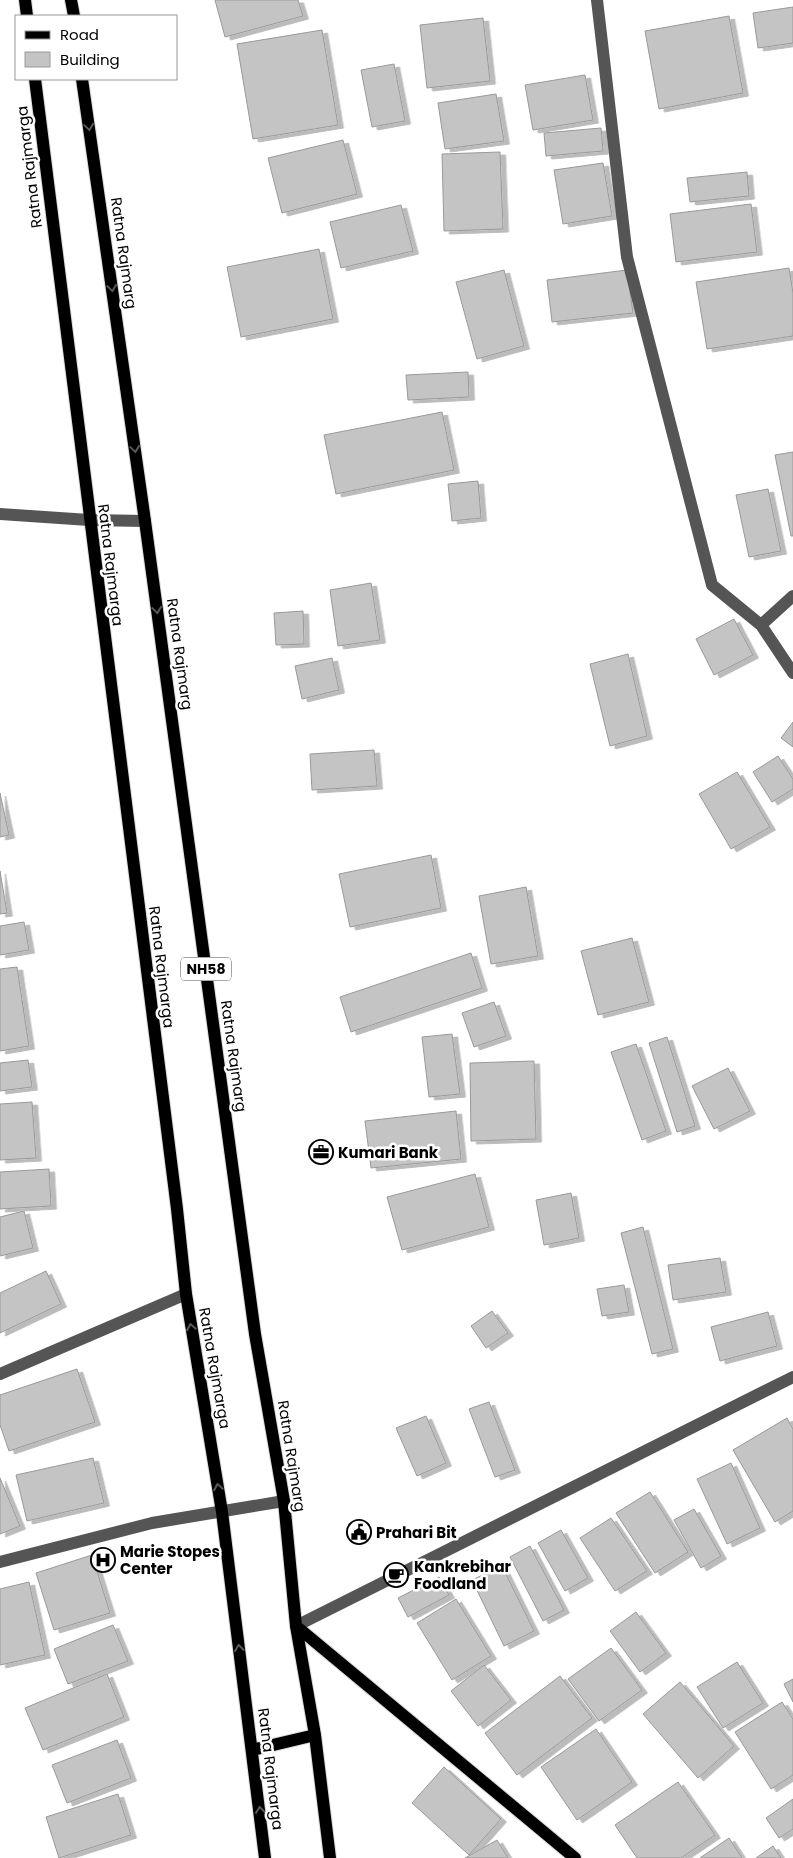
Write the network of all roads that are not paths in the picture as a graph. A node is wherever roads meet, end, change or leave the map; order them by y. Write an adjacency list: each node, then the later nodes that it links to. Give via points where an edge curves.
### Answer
1 (25, 0): 4 (main road)
2 (71, 0): 5 (main road)
3 (597, 0): 12 (street, via 628,257 712,586)
4 (27, 15)
5 (74, 15)
6 (35, 80): 9 (main road, Ratna Rajmarga)
7 (82, 80): 10 (main road, Ratna Rajmarg / NH58, one-way to 10)
8 (0, 514): 9 (street)
9 (89, 520): 10 (street); 14 (main road, Ratna Rajmarga)
10 (145, 521): 17 (main road, Ratna Rajmarg / NH58, one-way to 17, via 255,1334)
11 (793, 596): 12 (street)
12 (761, 625): 13 (street)
13 (793, 673)
14 (186, 1294): 15 (street); 18 (main road, Ratna Rajmarga, one-way to 14)
15 (0, 1374)
16 (793, 1377): 20 (street)
17 (284, 1501): 18 (street); 20 (main road, Ratna Rajmarg / NH58)
18 (222, 1512): 19 (street, via 152,1523); 22 (main road, Ratna Rajmarga, one-way to 18)
19 (0, 1562)
20 (296, 1626): 21 (main road, Ratna Rajmarg / NH58); 25 (main road)
21 (315, 1734): 22 (main road); 24 (main road, Ratna Rajmarg / NH58)
22 (252, 1750): 23 (main road, Ratna Rajmarga, one-way to 22)
23 (265, 1858)
24 (330, 1858)
25 (576, 1858)

